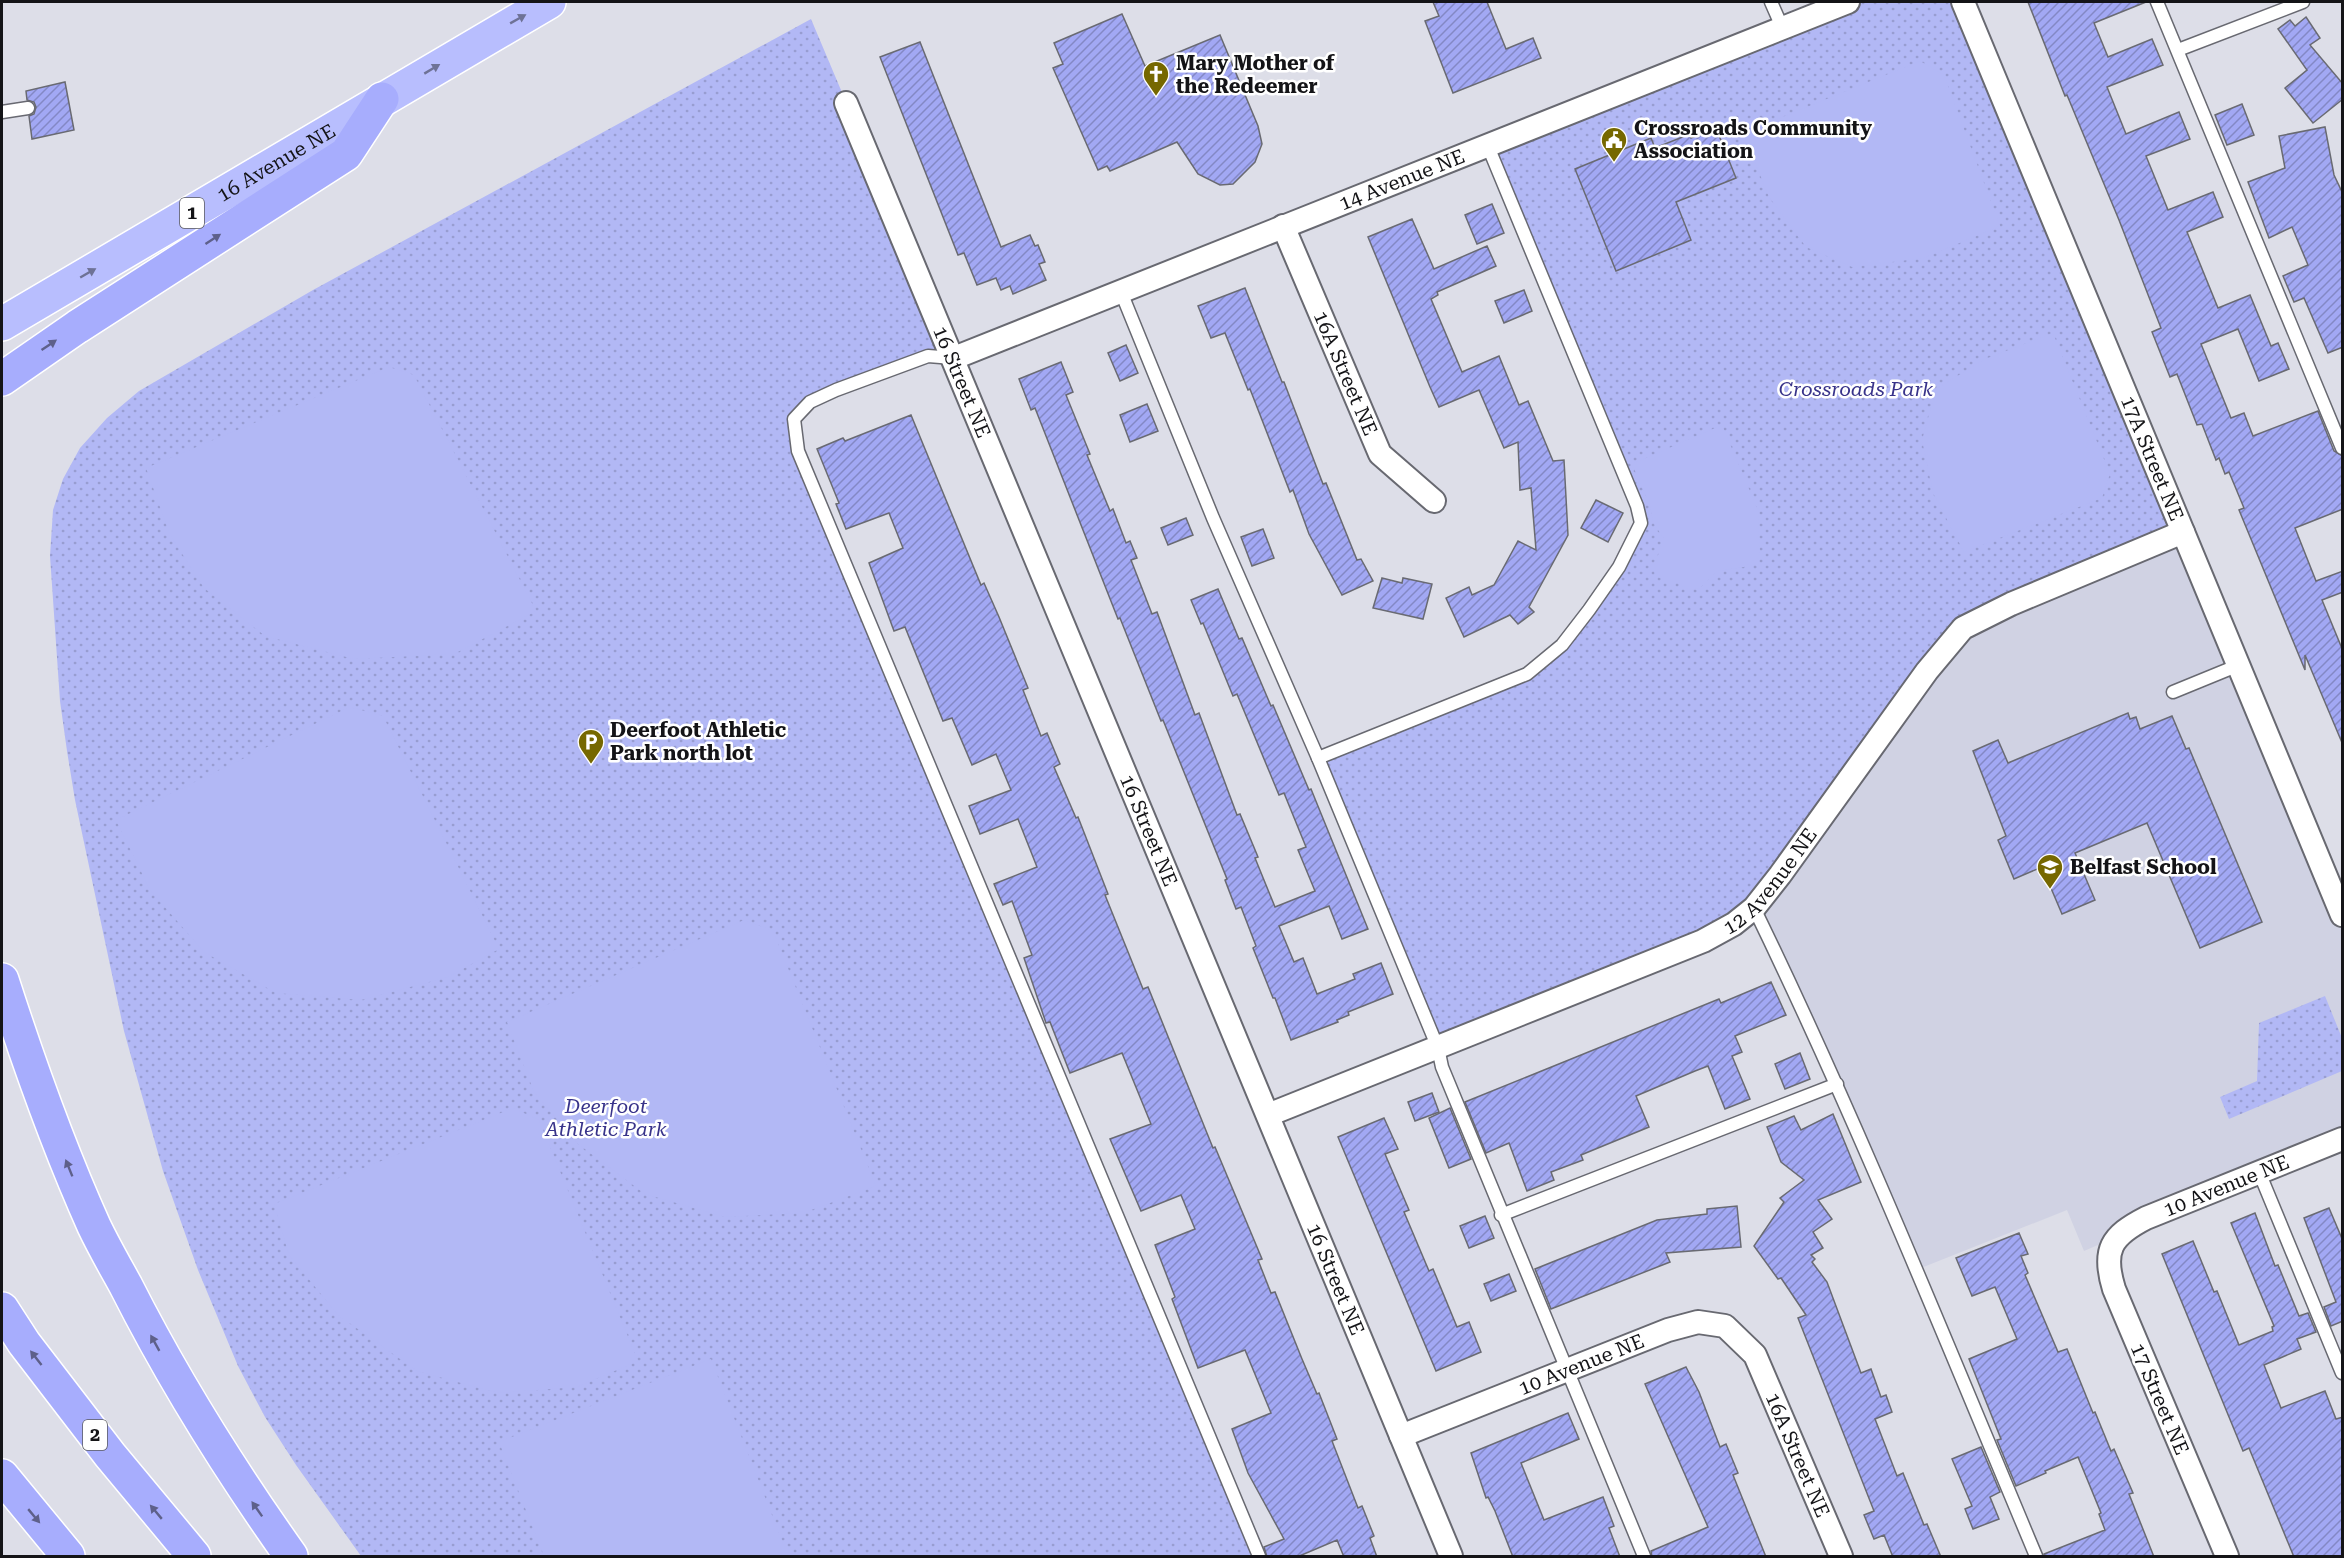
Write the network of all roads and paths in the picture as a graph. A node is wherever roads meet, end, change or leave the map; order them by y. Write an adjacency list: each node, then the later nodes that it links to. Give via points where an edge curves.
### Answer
1 (549, 2): 9 (highway, 16 Avenue NE / 1, one-way to 1)
2 (1771, 2): 7 (lane)
3 (1848, 2): 7 (street, 14 Avenue NE)
4 (1963, 2): 21 (street, 17A Street NE)
5 (2157, 2): 8 (lane)
6 (2303, 2): 8 (lane)
7 (1782, 27): 13 (street, 14 Avenue NE)
8 (2178, 50): 19 (lane)
9 (382, 99): 16 (highway, 16 Avenue NE / 1, one-way to 9); 18 (highway, one-way to 9, via 346,153)
10 (846, 103): 17 (street, 16 Street NE)
11 (28, 108): 12 (lane)
12 (2, 112)
13 (1487, 144): 14 (street, 14 Avenue NE); 24 (lane, via 1641,523 1618,567 1562,645 1527,674)
14 (1283, 226): 15 (street, 14 Avenue NE); 20 (street, 16A Street NE, via 1380,454)
15 (1121, 292): 17 (street, 14 Avenue NE); 24 (lane, via 1213,518)
16 (2, 324)
17 (954, 358): 31 (street, 16 Street NE); 45 (lane, via 928,356 810,402 794,419 798,451)
18 (2, 379)
19 (2343, 448)
20 (1434, 501)
21 (2183, 532): 22 (street, 17A Street NE); 25 (street, 12 Avenue NE, via 2003,607 1963,628 1927,671)
22 (2239, 665): 23 (lane); 26 (street, 17A Street NE)
23 (2173, 692)
24 (1318, 758): 29 (lane)
25 (1754, 908): 29 (street, 12 Avenue NE, via 1703,941); 30 (lane)
26 (2343, 915)
27 (2, 968): 28 (highway)
28 (5, 990): 44 (highway, one-way to 28, via 192,1406 95,1228 35,1083)
29 (1438, 1048): 31 (street, 12 Avenue NE); 34 (lane, via 1442,1067)
30 (1837, 1084): 34 (lane); 49 (lane)
31 (1268, 1115): 40 (street, 16 Street NE)
32 (2343, 1139): 33 (street, 10 Avenue NE)
33 (2259, 1172): 35 (street, 10 Avenue NE, via 2146,1218); 39 (lane)
34 (1502, 1215): 38 (lane)
35 (2115, 1239): 50 (street, 17 Street NE, via 2107,1262 2114,1289)
36 (2, 1309): 43 (highway, 2, one-way to 36, via 110,1455)
37 (1755, 1355): 38 (street, 10 Avenue NE, via 1725,1326 1698,1322); 48 (street, 16A Street NE)
38 (1566, 1370): 40 (street, 10 Avenue NE); 47 (lane)
39 (2343, 1373)
40 (1401, 1436): 46 (street, 16 Street NE)
41 (2, 1476): 42 (highway, one-way to 42)
42 (68, 1557)
43 (194, 1557)
44 (291, 1557)
45 (1259, 1557)
46 (1450, 1557)
47 (1644, 1557)
48 (1841, 1557)
49 (2036, 1557)
50 (2227, 1557)

